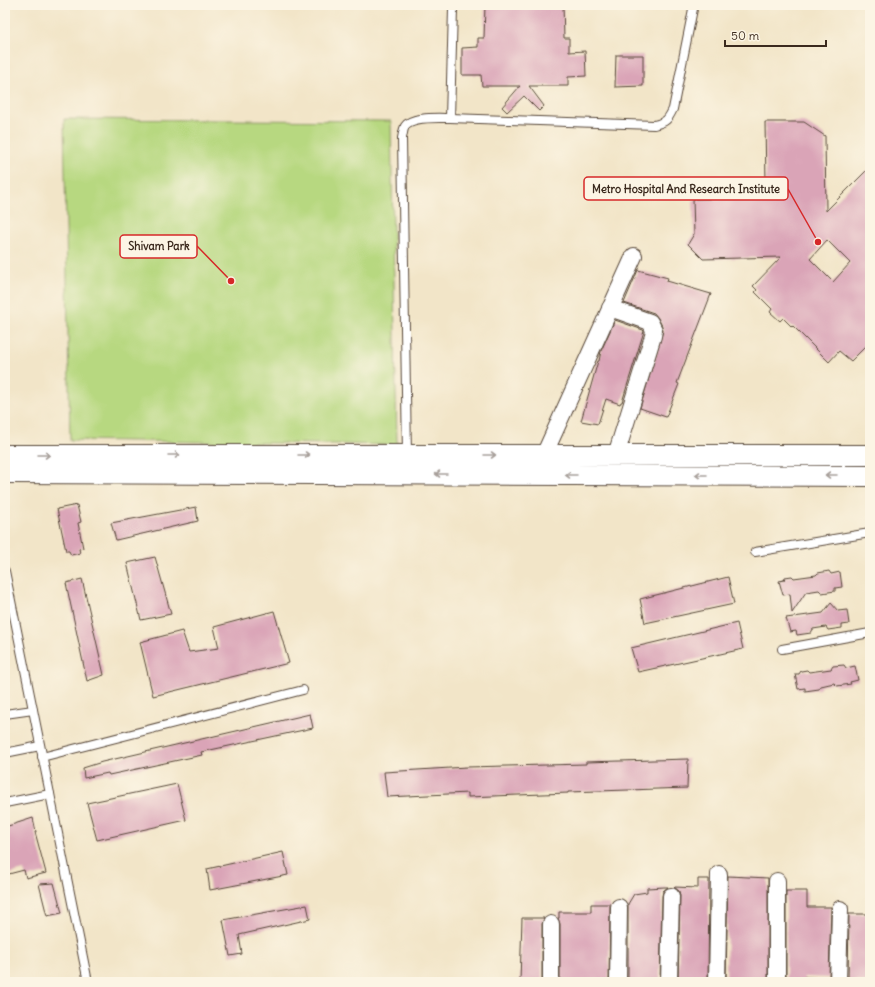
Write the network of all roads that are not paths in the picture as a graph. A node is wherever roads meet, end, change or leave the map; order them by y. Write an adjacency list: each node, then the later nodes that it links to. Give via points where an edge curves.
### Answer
1 (453, 9): 3 (lane)
2 (693, 9): 3 (lane, via 673,109 669,118 662,123 654,125)
3 (450, 118): 7 (lane, via 410,121 402,138)
4 (634, 256): 5 (street)
5 (610, 308): 8 (street); 9 (street, via 650,322 654,330)
6 (5, 455): 11 (street, one-way to 11)
7 (407, 455): 8 (street, one-way to 8); 11 (street, one-way to 7)
8 (544, 455): 9 (street)
9 (616, 455): 10 (street)
10 (870, 455)
11 (272, 464): 12 (street); 13 (street, one-way to 11)
12 (5, 473)
13 (870, 476)
14 (870, 533): 15 (lane)
15 (755, 552)
16 (5, 571): 20 (lane)
17 (870, 633): 18 (lane)
18 (782, 649)
19 (303, 690): 24 (lane)
20 (33, 710): 21 (lane); 22 (lane)
21 (5, 714)
22 (40, 746): 23 (lane); 24 (lane)
23 (5, 753)
24 (42, 757): 25 (lane)
25 (50, 794): 26 (lane); 33 (lane)
26 (5, 803)
27 (719, 874): 37 (street)
28 (777, 881): 38 (street)
29 (672, 896): 36 (street)
30 (619, 907): 35 (street)
31 (840, 909): 39 (street)
32 (551, 924): 34 (street)
33 (88, 982)
34 (551, 982)
35 (618, 982)
36 (669, 982)
37 (717, 982)
38 (777, 982)
39 (838, 982)

